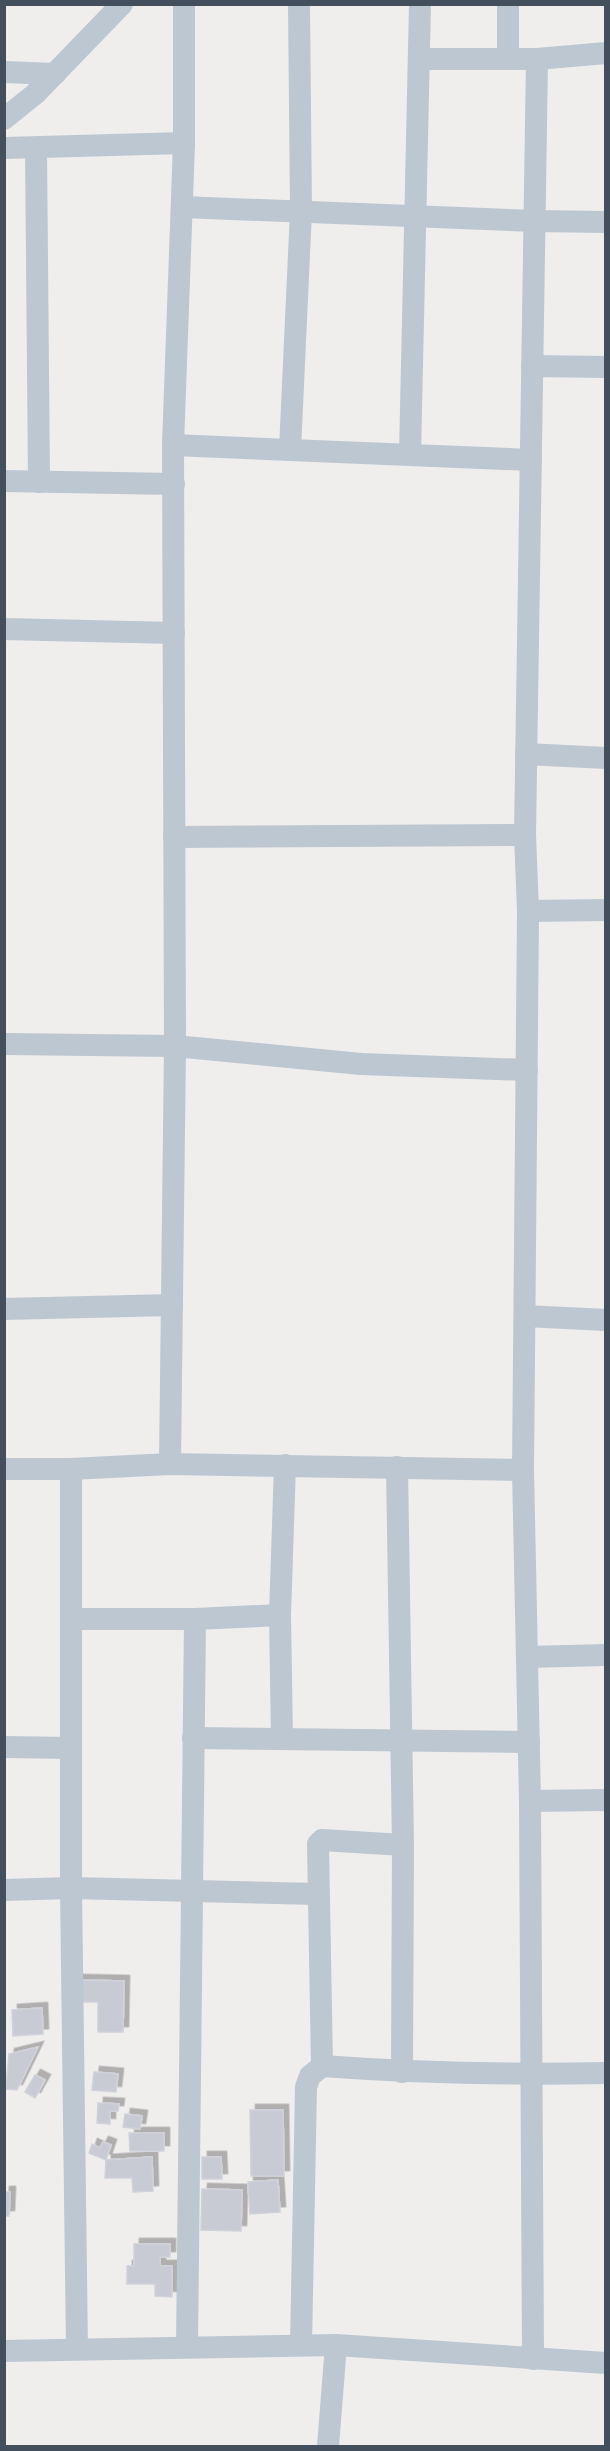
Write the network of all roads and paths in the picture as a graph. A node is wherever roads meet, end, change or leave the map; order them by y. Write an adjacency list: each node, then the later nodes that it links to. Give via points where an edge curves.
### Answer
1 (122, 4): 11 (street)
2 (184, 4): 13 (street)
3 (299, 4): 17 (street)
4 (420, 4): 7 (street)
5 (508, 4): 8 (street)
6 (606, 53): 9 (street)
7 (421, 59): 8 (street); 18 (street)
8 (508, 59): 9 (street)
9 (537, 59): 19 (street)
10 (4, 72): 11 (street)
11 (55, 74): 12 (street)
12 (4, 118)
13 (184, 144): 15 (street); 16 (street)
14 (4, 148): 15 (street)
15 (36, 148): 28 (street)
16 (182, 207): 17 (street); 23 (street)
17 (301, 211): 18 (street); 24 (street)
18 (415, 216): 19 (street); 25 (street)
19 (534, 221): 20 (street); 21 (street)
20 (606, 222)
21 (532, 366): 22 (street); 26 (street)
22 (606, 367)
23 (173, 445): 24 (street); 29 (street)
24 (290, 450): 25 (street)
25 (410, 455): 26 (street)
26 (531, 460): 32 (street)
27 (4, 481): 28 (street)
28 (39, 482): 29 (street)
29 (174, 484): 31 (street)
30 (4, 629): 31 (street)
31 (174, 633): 35 (street)
32 (526, 754): 33 (street); 34 (street)
33 (606, 758)
34 (525, 835): 35 (street); 37 (street)
35 (174, 837): 39 (street)
36 (606, 910): 37 (street)
37 (528, 911): 40 (street)
38 (4, 1044): 39 (street)
39 (175, 1046): 40 (street, via 361,1065); 41 (street)
40 (527, 1070): 43 (street)
41 (172, 1305): 42 (street); 45 (street)
42 (4, 1309)
43 (525, 1316): 44 (street); 50 (street)
44 (606, 1320)
45 (170, 1464): 46 (street); 49 (street)
46 (285, 1465): 47 (street); 51 (street)
47 (397, 1467): 50 (street); 58 (street)
48 (4, 1469): 49 (street)
49 (71, 1469): 52 (street)
50 (523, 1470): 55 (street)
51 (280, 1615): 53 (street); 57 (street)
52 (71, 1619): 53 (street); 61 (street)
53 (195, 1619): 56 (street)
54 (606, 1655): 55 (street)
55 (527, 1657): 59 (street)
56 (193, 1738): 57 (street); 67 (street)
57 (282, 1739): 58 (street)
58 (401, 1741): 59 (street); 64 (street)
59 (529, 1742): 63 (street)
60 (4, 1747): 61 (street)
61 (71, 1748): 65 (street)
62 (606, 1800): 63 (street)
63 (530, 1801): 72 (street)
64 (403, 1845): 68 (street, via 322,1840 316,1851); 70 (street)
65 (71, 1888): 66 (street); 67 (street); 76 (street)
66 (4, 1890)
67 (191, 1891): 68 (street); 75 (street)
68 (318, 1894): 69 (street)
69 (322, 2066): 70 (street); 73 (street, via 310,2076 306,2087)
70 (402, 2072): 72 (street)
71 (606, 2073): 72 (street)
72 (531, 2074): 78 (street)
73 (301, 2345): 74 (street); 75 (street)
74 (336, 2345): 78 (street); 80 (street)
75 (187, 2347): 76 (street)
76 (77, 2349): 77 (street)
77 (4, 2351)
78 (533, 2359): 79 (street)
79 (606, 2363)
80 (328, 2446)

